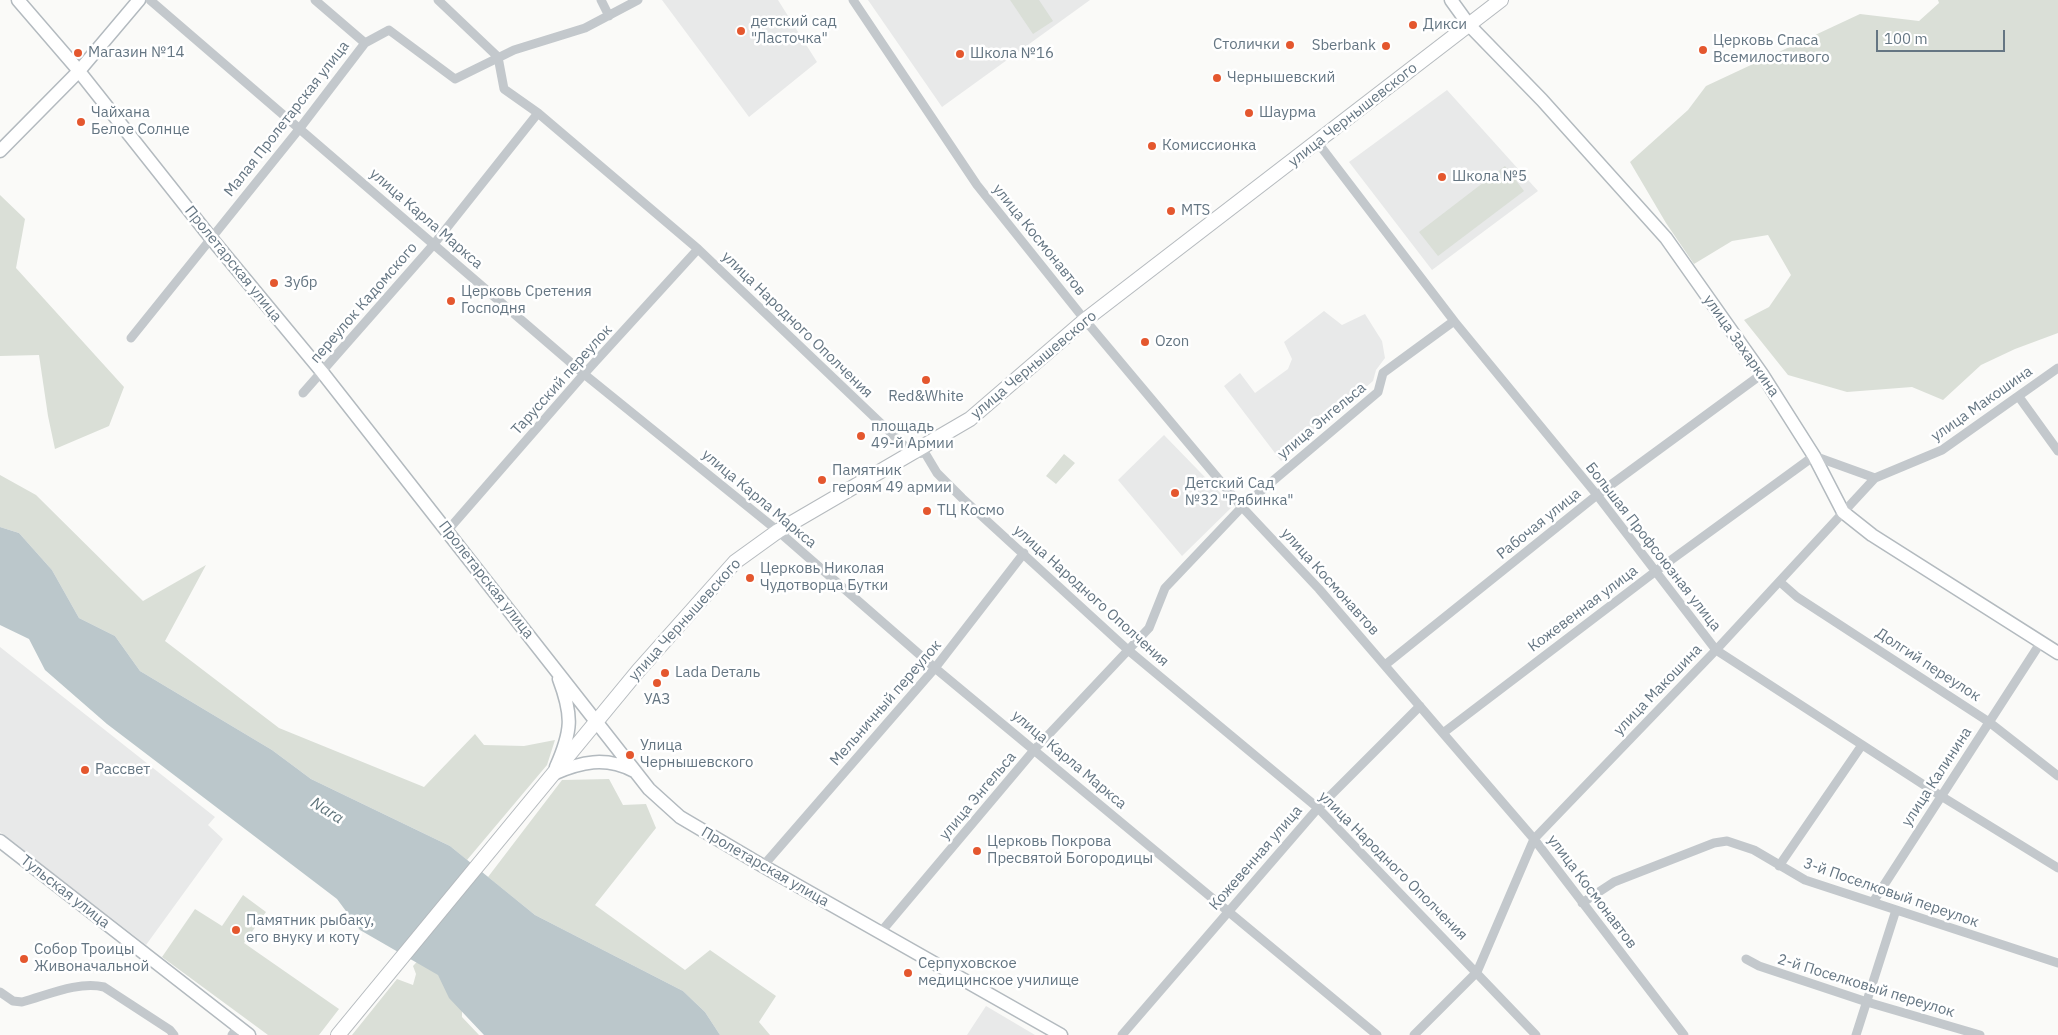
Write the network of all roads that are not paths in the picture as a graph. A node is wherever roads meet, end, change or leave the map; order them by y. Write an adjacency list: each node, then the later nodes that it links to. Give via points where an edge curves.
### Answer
1 (18, 0): 15 (street, Пролетарская улица)
2 (140, 0): 15 (street)
3 (150, 0): 17 (street, улица Карла Маркса)
4 (315, 0): 13 (street)
5 (438, 0): 14 (street)
6 (601, 0): 11 (street)
7 (638, 0): 11 (street, Малая Пролетарская улица)
8 (853, 0): 23 (street, улица Космонавтов, via 977,185)
9 (1451, 0): 12 (street, улица Захаркина)
10 (1501, 0): 12 (main road, улица Чернышевского)
11 (609, 16): 14 (street, Малая Пролетарская улица, via 585,28)
12 (1469, 25): 18 (main road, улица Чернышевского); 29 (street, улица Захаркина, via 1542,100 1666,238)
13 (365, 43): 14 (street, Малая Пролетарская улица, via 389,30 454,79); 17 (street, Малая Пролетарская улица)
14 (498, 57): 16 (street, улица Народного Ополчения, via 504,89)
15 (79, 72): 19 (street); 20 (street, Пролетарская улица)
16 (538, 113): 21 (street, переулок Кадомского); 22 (street, улица Народного Ополчения)
17 (300, 128): 20 (street, Малая Пролетарская улица); 21 (street, улица Карла Маркса)
18 (1318, 142): 23 (main road, улица Чернышевского); 24 (street, Большая Профсоюзная улица)
19 (0, 151)
20 (211, 238): 25 (street, Малая Пролетарская улица); 27 (street, Пролетарская улица)
21 (434, 244): 27 (street, переулок Кадомского); 28 (street, улица Карла Маркса)
22 (698, 249): 28 (street, Тарусский переулок); 33 (street, улица Народного Ополчения)
23 (1085, 320): 33 (main road, улица Чернышевского, via 970,419); 37 (street, улица Космонавтов)
24 (1454, 321): 36 (street, Большая Профсоюзная улица); 37 (street, улица Энгельса, via 1383,373 1378,392)
25 (131, 338)
26 (2058, 368): 31 (street, улица Макошина)
27 (322, 372): 30 (street, переулок Кадомского); 39 (street, Пролетарская улица)
28 (584, 374): 39 (street, Тарусский переулок); 40 (street, улица Карла Маркса)
29 (1762, 374): 34 (street, улица Захаркина); 36 (street, Рабочая улица)
30 (303, 394)
31 (2019, 396): 32 (street); 35 (street, улица Макошина, via 1942,450)
32 (2058, 451)
33 (913, 454): 40 (main road, улица Чернышевского); 41 (street, улица Народного Ополчения, via 925,453 937,473)
34 (1814, 456): 35 (street); 38 (street, улица Захаркина); 42 (street, Кожевенная улица)
35 (1875, 478): 38 (street, улица Макошина)
36 (1597, 496): 42 (street, Большая Профсоюзная улица); 48 (street, Рабочая улица)
37 (1242, 507): 45 (street, улица Энгельса, via 1165,588 1149,628); 48 (street, улица Космонавтов)
38 (1843, 512): 43 (street, улица Макошина); 44 (street, улица Захаркина)
39 (448, 530): 49 (street, Пролетарская улица)
40 (778, 531): 50 (street, улица Карла Маркса); 52 (main road, улица Чернышевского, via 735,562)
41 (1024, 553): 45 (street, улица Народного Ополчения); 50 (street, Мельничный переулок)
42 (1656, 572): 46 (street, Большая Профсоюзная улица); 54 (street, Кожевенная улица)
43 (1780, 582): 46 (street, улица Макошина); 53 (street, Долгий переулок, via 1797,597)
44 (2041, 642): 47 (street, улица Захаркина); 53 (street, улица Калинина)
45 (1128, 650): 56 (street, улица Энгельса); 61 (street, улица Народного Ополчения)
46 (1716, 650): 55 (street, Большая Профсоюзная улица); 62 (street, улица Макошина)
47 (2058, 653)
48 (1385, 665): 51 (street, улица Космонавтов)
49 (554, 667): 52 (street, Пролетарская улица); 58 (street, via 570,718 566,743)
50 (935, 668): 56 (street, улица Карла Маркса); 64 (street, Мельничный переулок)
51 (1420, 706): 54 (street, улица Космонавтов); 61 (street, Кожевенная улица)
52 (596, 720): 57 (street, Пролетарская улица); 58 (main road, улица Чернышевского)
53 (1989, 722): 59 (street, Долгий переулок); 60 (street, улица Калинина)
54 (1443, 734): 62 (street, улица Космонавтов)
55 (1862, 745): 60 (street, Большая Профсоюзная улица); 65 (street)
56 (1035, 749): 70 (street, улица Карла Маркса); 71 (street, улица Энгельса)
57 (636, 773): 58 (street, via 620,764 588,762); 64 (street, Пролетарская улица, via 680,817)
58 (553, 774): 80 (main road, улица Чернышевского)
59 (2058, 776)
60 (1941, 796): 66 (street, Большая Профсоюзная улица); 67 (street, улица Калинина)
61 (1318, 808): 70 (street, Кожевенная улица); 74 (street, улица Народного Ополчения)
62 (1534, 839): 68 (street, улица Космонавтов); 74 (street, улица Макошина)
63 (0, 841): 77 (street, Тульская улица)
64 (762, 866): 71 (street, Пролетарская улица)
65 (1779, 866): 67 (street, 3-й Поселковый переулок, via 1805,880); 68 (street, 3-й Поселковый переулок, via 1754,850 1727,842 1714,843 1614,882)
66 (2058, 868)
67 (1873, 902): 69 (street, 3-й Поселковый переулок)
68 (1582, 903): 86 (street, улица Космонавтов)
69 (1896, 910): 73 (street, 3-й Поселковый переулок); 76 (street)
70 (1228, 911): 82 (street, Кожевенная улица); 83 (street, улица Карла Маркса)
71 (880, 934): 81 (street, Пролетарская улица)
72 (1746, 959): 76 (street, 2-й Поселковый переулок)
73 (2058, 963)
74 (1477, 972): 84 (street, улица Макошина); 85 (street, улица Народного Ополчения)
75 (0, 992): 78 (street, via 13,1001 22,1002 80,986 96,985 141,1010)
76 (1868, 1002): 87 (street); 88 (street, 2-й Поселковый переулок)
77 (235, 1031): 79 (street, Тульская улица)
78 (174, 1035)
79 (249, 1035)
80 (338, 1035)
81 (1062, 1035)
82 (1122, 1035)
83 (1377, 1035)
84 (1414, 1035)
85 (1536, 1035)
86 (1684, 1035)
87 (1856, 1035)
88 (1980, 1035)

